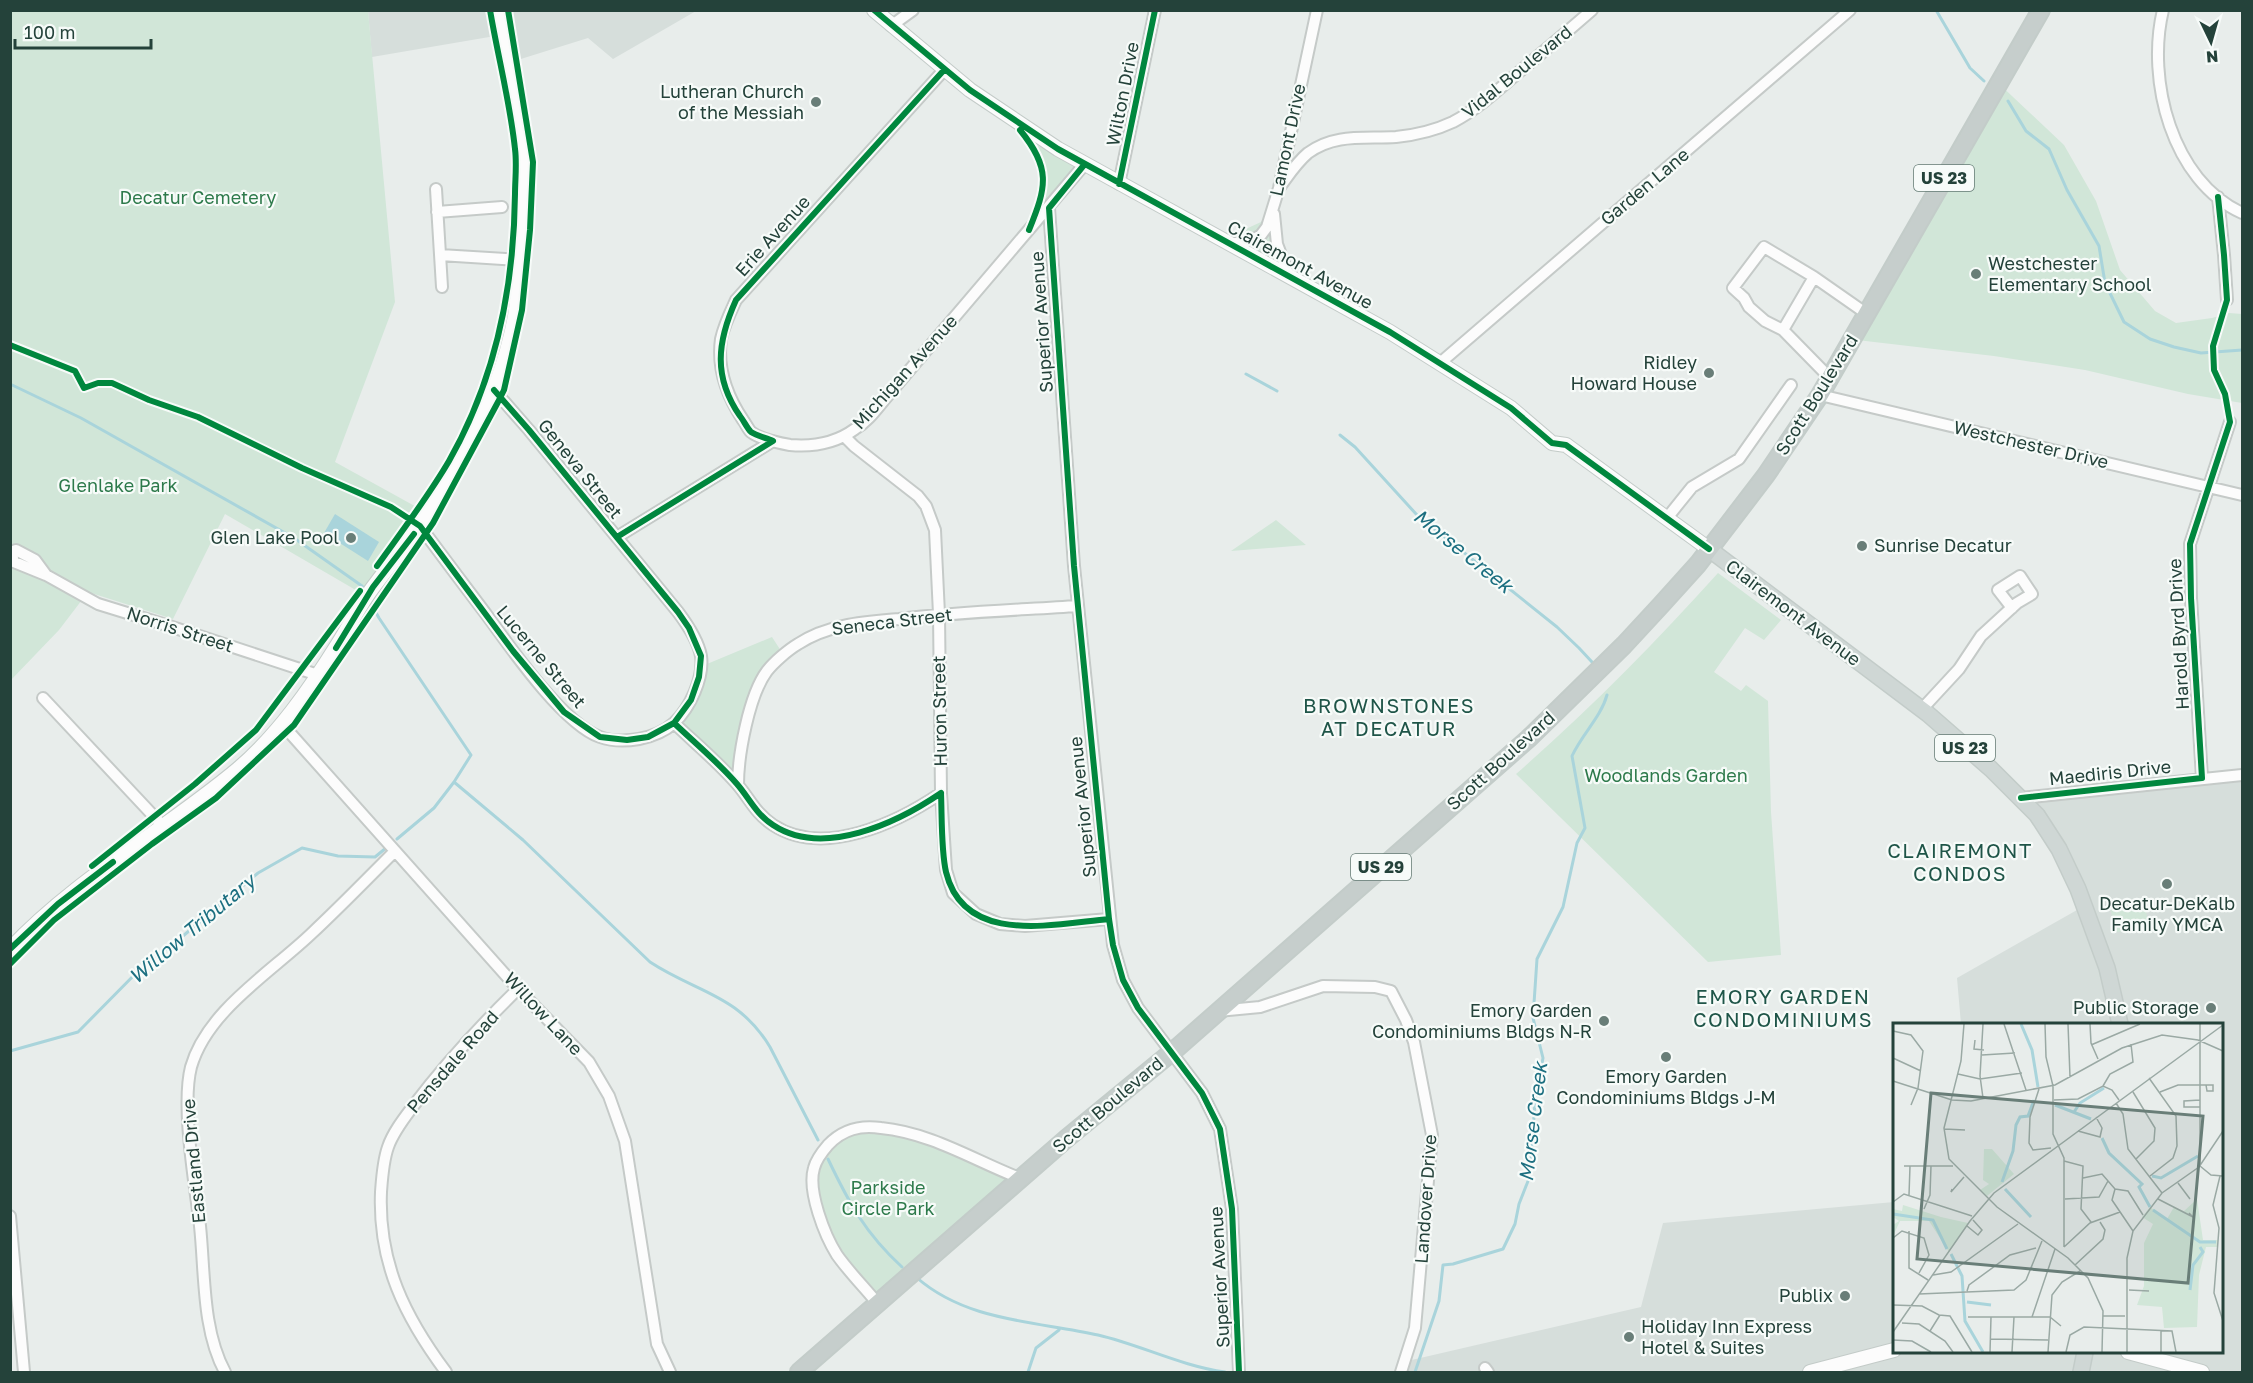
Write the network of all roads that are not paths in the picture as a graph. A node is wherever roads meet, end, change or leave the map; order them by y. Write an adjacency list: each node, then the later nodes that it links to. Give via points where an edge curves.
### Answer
1 (499, 10): 24 (main road, via 522,124)
2 (874, 10): 10 (main road, Clairemont Avenue)
3 (913, 10): 10 (street)
4 (1155, 10): 13 (street, Wilton Drive)
5 (1317, 10): 14 (street, Lamont Drive)
6 (1592, 10): 14 (street, Vidal Boulevard, via 1461,118 1415,135 1350,137 1328,142 1299,161)
7 (1850, 10): 31 (street, Garden Lane)
8 (2041, 10): 29 (highway, Scott Boulevard / US 23)
9 (2163, 10): 16 (street, via 2157,60 2165,113 2187,160)
10 (891, 26): 11 (main road, Clairemont Avenue)
11 (944, 70): 12 (main road, Clairemont Avenue); 38 (street, Erie Avenue, via 736,300 722,339 723,378 733,405 751,432)
12 (1084, 165): 13 (main road, Clairemont Avenue); 19 (street, Michigan Avenue)
13 (1119, 184): 22 (main road, Clairemont Avenue)
14 (1279, 188): 17 (street, Lamont Drive)
15 (436, 189): 20 (street)
16 (2218, 197): 21 (street); 28 (street)
17 (1275, 202): 22 (street, Lamont Drive, via 1261,235 1248,242); 25 (street, via 1275,234)
18 (502, 207): 20 (street)
19 (1049, 208): 37 (street, Michigan Avenue, via 866,421); 46 (street, Superior Avenue)
20 (437, 212): 23 (street)
21 (2242, 213)
22 (1230, 244): 25 (main road, Clairemont Avenue)
23 (440, 255): 24 (street); 27 (street)
24 (520, 260): 34 (main road, via 514,319)
25 (1289, 276): 31 (main road, Clairemont Avenue)
26 (1814, 277): 29 (street); 30 (street); 30 (street, via 1764,247 1733,288 1765,321)
27 (442, 287)
28 (2227, 300)
29 (1867, 314): 32 (highway, Scott Boulevard / US 23)
30 (1783, 330): 32 (street)
31 (1440, 363): 41 (main road, Clairemont Avenue, via 1511,408 1552,443 1566,445)
32 (1830, 378): 35 (highway, Scott Boulevard / US 23)
33 (1791, 385): 41 (street, via 1739,459 1692,487)
34 (494, 390): 42 (main road, via 460,462); 43 (street, Geneva Street)
35 (1820, 395): 39 (street, Westchester Drive); 44 (highway, Scott Boulevard / US 23)
36 (2230, 422): 39 (street, Harold Byrd Drive)
37 (844, 436): 38 (street, Michigan Avenue, via 810,445); 48 (street, Huron Street, via 926,506 934,530)
38 (773, 441): 43 (street)
39 (2210, 487): 40 (street, Westchester Drive); 55 (street, Harold Byrd Drive, via 2190,544)
40 (2242, 495)
41 (1667, 518): 44 (main road, Clairemont Avenue)
42 (420, 526): 49 (main road, via 373,587); 52 (street, Lucerne Street, via 564,712 600,737 627,740 648,737)
43 (617, 537): 52 (street, Geneva Street, via 678,612 701,656 691,700)
44 (1709, 549): 51 (main road, Clairemont Avenue / US 23); 64 (highway, Scott Boulevard / US 29, via 1624,645 1528,739)
45 (46, 575): 49 (street, Norris Street, via 98,604)
46 (1078, 606): 48 (street, Seneca Street); 61 (street, Superior Avenue)
47 (2012, 608): 51 (street, via 1981,636 1959,669)
48 (939, 614): 56 (street, Seneca Street, via 833,628 797,644 767,671 752,704 743,735); 57 (street, Huron Street)
49 (318, 675): 53 (main road)
50 (43, 698): 59 (street)
51 (1922, 709): 58 (main road, Clairemont Avenue / US 23)
52 (674, 723): 56 (street)
53 (282, 724): 59 (main road, via 240,767); 60 (street, Willow Lane)
54 (2242, 775): 55 (street, Maediris Drive)
55 (2202, 778): 58 (street, Maediris Drive)
56 (738, 785): 57 (street, via 752,807 771,824 788,834 809,838 866,830 897,819)
57 (941, 793): 61 (street, Huron Street, via 946,870 953,893 975,914 1000,924 1025,927)
58 (2021, 798): 65 (main road, Clairemont Avenue / US 23, via 2059,849 2078,889 2110,980)
59 (162, 825): 62 (main road, via 69,895)
60 (395, 851): 63 (street, Willow Lane); 75 (street, Eastland Drive, via 311,935 212,1024 191,1069 189,1125 208,1312 214,1350)
61 (1109, 919): 66 (street, Superior Avenue, via 1123,980 1138,1008)
62 (10, 949)
63 (518, 989): 76 (street, Pensdale Road, via 438,1073 404,1119 388,1146 382,1177 380,1215 385,1253 411,1320); 77 (street, Willow Lane, via 589,1062 616,1113 625,1141 657,1344)
64 (1218, 1011): 66 (highway, Scott Boulevard / US 29); 80 (street, Landover Drive, via 1260,1007 1323,986 1375,987 1391,991 1406,1020 1432,1135 1416,1328)
65 (2120, 1023)
66 (1171, 1052): 67 (highway, Scott Boulevard / US 29); 79 (street, Superior Avenue, via 1202,1093 1220,1129 1233,1209)
67 (1022, 1179): 69 (highway, Scott Boulevard / US 29); 69 (street, via 923,1135 856,1127 835,1138 818,1157 813,1170 819,1216 837,1255)
68 (10, 1216): 74 (street)
69 (878, 1304): 78 (highway, Scott Boulevard / US 29)
70 (1893, 1350): 73 (main road)
71 (2085, 1353): 83 (main road)
72 (2132, 1353): 84 (main road)
73 (1872, 1356): 81 (main road); 82 (main road)
74 (24, 1372)
75 (225, 1372)
76 (446, 1372)
77 (670, 1372)
78 (799, 1372)
79 (1239, 1372)
80 (1401, 1372)
81 (1818, 1372)
82 (1854, 1372)
83 (2081, 1372)
84 (2202, 1372)

